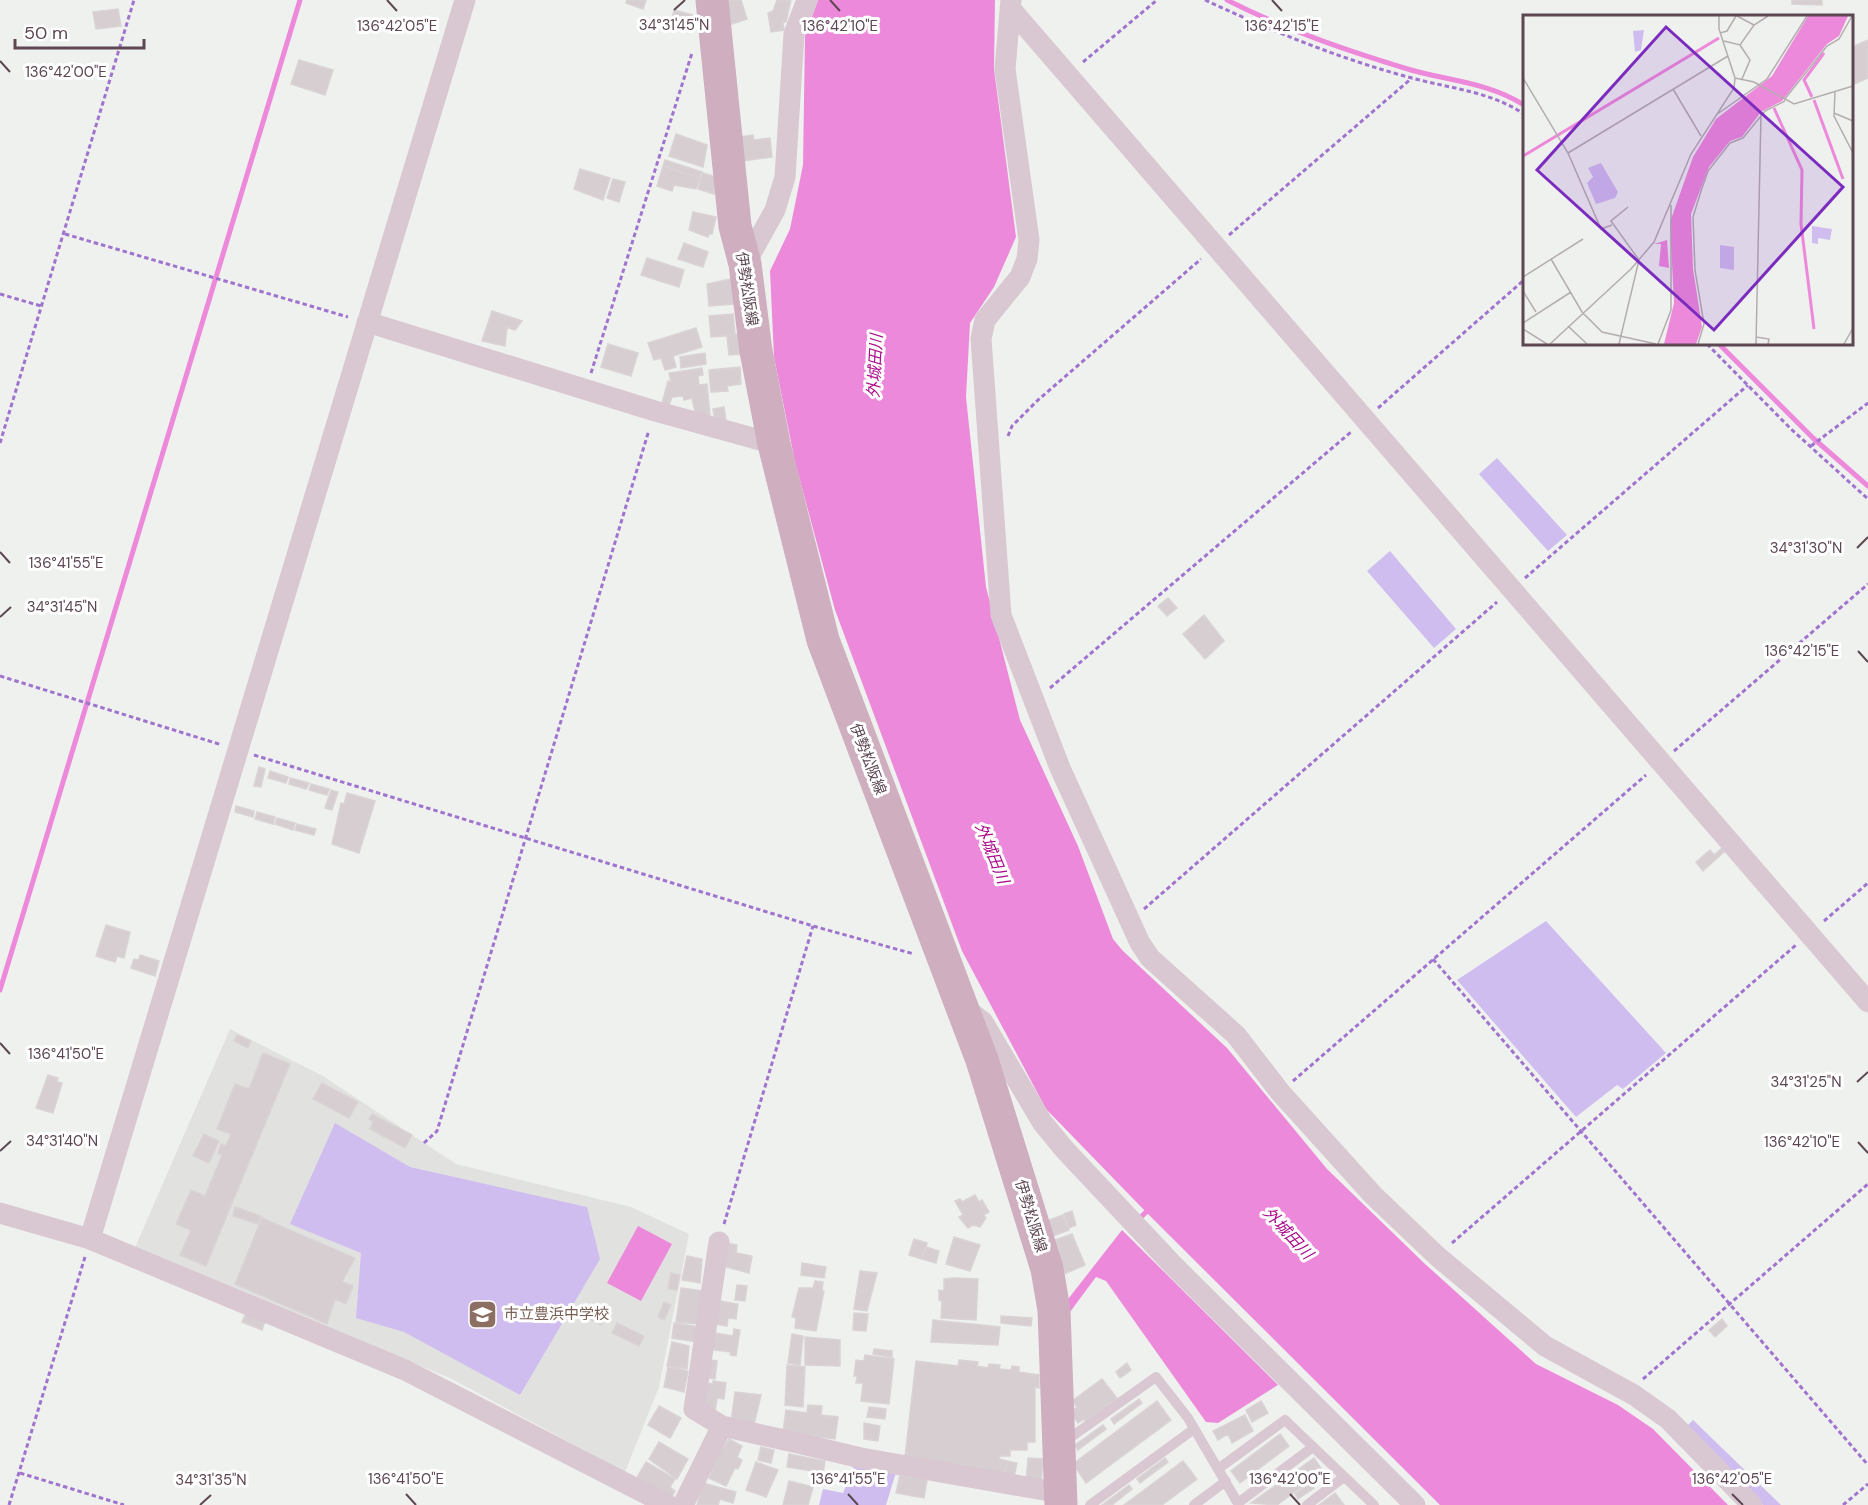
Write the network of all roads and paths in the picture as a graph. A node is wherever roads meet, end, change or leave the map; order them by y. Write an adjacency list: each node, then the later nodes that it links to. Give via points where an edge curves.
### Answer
1 (134, 0): 12 (path)
2 (465, 0): 18 (street)
3 (712, 0): 14 (main road, 伊勢松阪線, via 735,226)
4 (807, 0): 14 (street, via 794,34 785,177 776,210)
5 (1157, 0): 9 (path)
6 (1205, 0): 10 (path, via 1302,43)
7 (1010, 4): 9 (street); 45 (street, via 1005,69 1029,240 1020,277 985,320 981,339 1001,615 1060,768 1140,943 1150,958 1236,1035)
8 (692, 52): 21 (path)
9 (1067, 75): 13 (street)
10 (1412, 78): 11 (path, via 1494,97); 13 (path)
11 (1523, 113)
12 (65, 234): 17 (path); 18 (path)
13 (1216, 247): 24 (street); 25 (path, via 1038,400 1012,426)
14 (745, 264): 27 (main road, 伊勢松阪線)
15 (1523, 281): 24 (path)
16 (0, 294): 17 (path)
17 (41, 306): 26 (path)
18 (367, 322): 21 (street); 34 (street)
19 (1708, 345): 20 (path)
20 (1748, 385): 28 (path); 31 (path)
21 (586, 389): 23 (street)
22 (1868, 403): 28 (path)
23 (655, 411): 27 (street); 36 (path)
24 (1365, 419): 31 (street); 33 (path, via 1048,689)
25 (1007, 437)
26 (0, 443)
27 (774, 444): 42 (main road, 伊勢松阪線, via 823,640)
28 (1812, 445): 29 (path)
29 (1868, 499)
30 (1868, 584): 35 (path)
31 (1512, 589): 35 (street); 38 (path)
32 (0, 676): 34 (path)
33 (1044, 679)
34 (238, 750): 36 (path); 50 (street)
35 (1662, 762): 40 (street); 41 (path)
36 (524, 837): 39 (path); 47 (path, via 437,1131)
37 (1868, 883): 40 (path)
38 (1144, 909)
39 (813, 926): 42 (path); 51 (path)
40 (1809, 934): 43 (street); 46 (path)
41 (1433, 959): 45 (path); 46 (path)
42 (945, 962): 44 (main road, 伊勢松阪線)
43 (1868, 1002)
44 (962, 1005): 57 (main road, 伊勢松阪線, via 1047,1269 1054,1310); 75 (street, via 983,1022 1042,1122 1065,1150 1173,1265)
45 (1280, 1092): 52 (street, via 1373,1195)
46 (1581, 1131): 52 (path); 53 (path)
47 (424, 1143)
48 (1868, 1184): 53 (path)
49 (0, 1213): 50 (street)
50 (90, 1239): 61 (path); 69 (street, via 405,1370)
51 (719, 1242): 55 (street, via 694,1409)
52 (1437, 1256): 54 (street, via 1545,1346)
53 (1728, 1305): 54 (path, via 1636,1385); 59 (path)
54 (1634, 1395): 76 (street, via 1668,1419)
55 (722, 1426): 65 (street); 70 (street)
56 (1194, 1429): 57 (lane, via 1156,1377 1068,1442); 60 (lane); 71 (lane)
57 (1059, 1443): 65 (main road, 伊勢松阪線)
58 (1313, 1447): 60 (lane, via 1285,1420); 62 (lane); 66 (lane)
59 (1868, 1465)
60 (1218, 1469): 63 (lane)
61 (20, 1473): 67 (path); 68 (path)
62 (1344, 1477): 73 (lane); 74 (lane)
63 (1226, 1481): 66 (lane); 72 (lane)
64 (1868, 1484): 77 (path)
65 (1061, 1499)
66 (1238, 1504)
67 (9, 1505)
68 (124, 1505)
69 (668, 1505)
70 (683, 1505)
71 (1090, 1505)
72 (1194, 1505)
73 (1307, 1505)
74 (1374, 1505)
75 (1415, 1505)
76 (1752, 1505)
77 (1843, 1505)

